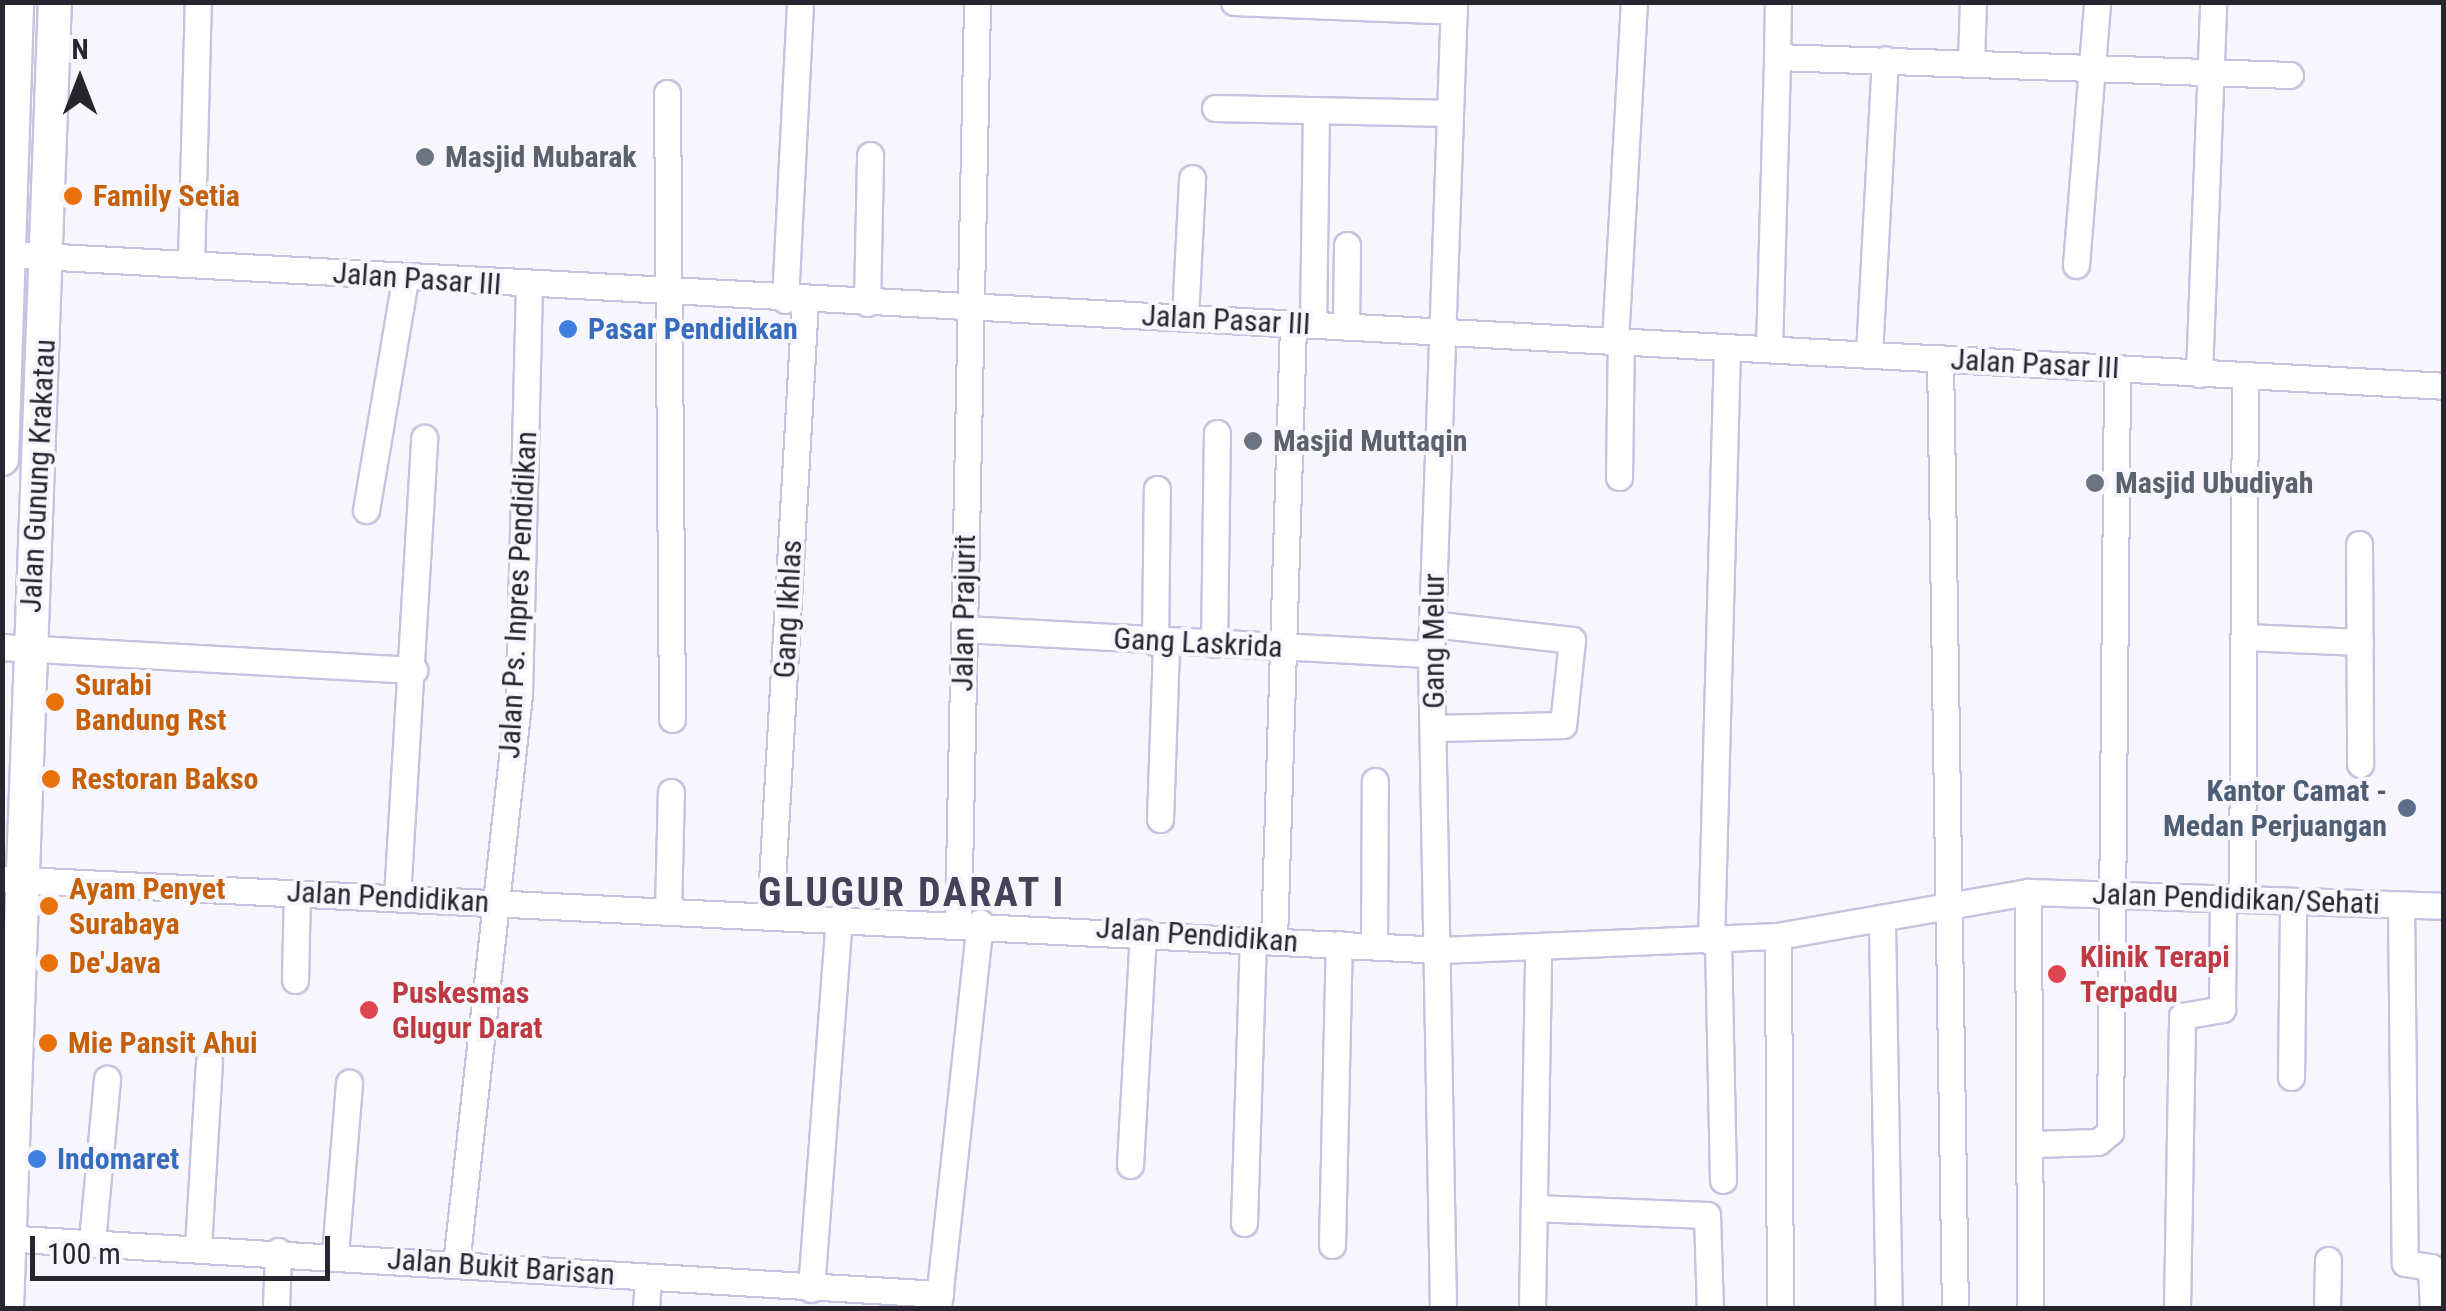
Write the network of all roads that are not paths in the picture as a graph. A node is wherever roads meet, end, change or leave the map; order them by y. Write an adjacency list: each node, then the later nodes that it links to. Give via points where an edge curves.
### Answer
1 (17, 2): 21 (main road, Jalan Gunung Krakatau)
2 (55, 2): 29 (main road, Jalan Gunung Krakatau)
3 (198, 2): 30 (street)
4 (800, 2): 35 (street, Gang Ikhlas)
5 (976, 2): 37 (street, Jalan Prajurit)
6 (1234, 2): 12 (street)
7 (1634, 2): 42 (street)
8 (1778, 2): 14 (street)
9 (1974, 2): 16 (street)
10 (2097, 2): 17 (street)
11 (2213, 2): 18 (street)
12 (1392, 6): 13 (street)
13 (1454, 7): 24 (street, Gang Melur)
14 (1777, 57): 15 (street); 44 (street)
15 (1885, 59): 16 (street); 45 (street)
16 (1971, 62): 17 (street)
17 (2092, 65): 18 (street); 31 (street)
18 (2211, 68): 19 (street); 48 (street)
19 (2290, 75)
20 (667, 93): 34 (street)
21 (7, 104): 28 (main road, Jalan Gunung Krakatau)
22 (1215, 108): 23 (street)
23 (1316, 110): 24 (street); 39 (street)
24 (1450, 114): 41 (street, Gang Melur)
25 (870, 155): 36 (street)
26 (1192, 178): 38 (street)
27 (1347, 245): 40 (street)
28 (6, 254): 29 (street, Jalan Pasar III); 53 (main road, Jalan Gunung Krakatau)
29 (51, 254): 30 (street, Jalan Pasar III); 64 (main road, Jalan Gunung Krakatau)
30 (192, 262): 32 (street, Jalan Pasar III)
31 (2076, 264)
32 (405, 280): 33 (street, Jalan Pasar III); 56 (street)
33 (529, 287): 34 (street, Jalan Pasar III); 80 (street, Jalan Ps. Inpres Pendidikan, via 519,694)
34 (669, 294): 35 (street, Jalan Pasar III); 68 (street)
35 (795, 301): 36 (street, Jalan Pasar III); 86 (street, Gang Ikhlas)
36 (867, 303): 37 (street, Jalan Pasar III)
37 (970, 306): 38 (street, Jalan Pasar III); 59 (street, Jalan Prajurit)
38 (1185, 318): 39 (street, Jalan Pasar III)
39 (1303, 325): 40 (street, Jalan Pasar III); 65 (street)
40 (1346, 327): 41 (street, Jalan Pasar III)
41 (1440, 332): 42 (street, Jalan Pasar III); 58 (street, Gang Melur)
42 (1618, 341): 43 (street, Jalan Pasar III); 54 (street)
43 (1727, 348): 44 (street, Jalan Pasar III); 93 (street)
44 (1769, 349): 45 (street, Jalan Pasar III)
45 (1869, 354): 46 (street, Jalan Pasar III)
46 (1940, 358): 47 (street, Jalan Pasar III); 84 (street, via 1941,825)
47 (2117, 368): 48 (street, Jalan Pasar III); 77 (street)
48 (2200, 374): 49 (street, Jalan Pasar III)
49 (2245, 378): 50 (street, Jalan Pasar III); 60 (street)
50 (2444, 386)
51 (1217, 433): 63 (street)
52 (424, 438): 67 (street)
53 (2, 458)
54 (1619, 476)
55 (1157, 489): 61 (street)
56 (366, 510)
57 (2359, 544): 62 (street)
58 (1432, 624): 66 (street, Gang Melur); 69 (street, via 1572,640 1563,725)
59 (964, 629): 61 (street, Gang Laskrida); 88 (street, Jalan Prajurit)
60 (2245, 637): 62 (street); 79 (street)
61 (1160, 642): 63 (street, Gang Laskrida); 73 (street)
62 (2360, 642): 70 (street)
63 (1214, 644): 65 (street, Gang Laskrida)
64 (15, 648): 67 (street); 74 (main road, Jalan Gunung Krakatau)
65 (1282, 648): 66 (street, Gang Laskrida); 92 (street)
66 (1432, 654): 69 (street, Gang Melur)
67 (414, 670): 78 (street)
68 (672, 719)
69 (1434, 728): 97 (street, Gang Melur)
70 (2360, 764)
71 (1375, 781): 95 (street)
72 (671, 792): 85 (street)
73 (1160, 819)
74 (11, 879): 76 (street, Jalan Pendidikan); 108 (main road, Jalan Gunung Krakatau)
75 (2028, 892): 77 (street, Jalan Pendidikan/Sehati); 84 (street, Jalan Pendidikan); 103 (street)
76 (297, 893): 78 (street, Jalan Pendidikan); 98 (street)
77 (2118, 894): 79 (street, Jalan Pendidikan/Sehati); 103 (street, via 2110,1132 2098,1142)
78 (397, 898): 80 (street, Jalan Pendidikan)
79 (2232, 898): 81 (street, Jalan Pendidikan/Sehati); 129 (street, via 2222,1009 2182,1016)
80 (496, 902): 85 (street, Jalan Pendidikan); 115 (street, Jalan Ps. Inpres Pendidikan)
81 (2293, 902): 82 (street, Jalan Pendidikan/Sehati); 100 (street)
82 (2401, 906): 83 (street, Jalan Pendidikan/Sehati); 131 (street, via 2405,1264 2431,1267)
83 (2444, 906)
84 (1952, 908): 89 (street, Jalan Pendidikan); 127 (street)
85 (668, 911): 86 (street, Jalan Pendidikan)
86 (770, 917): 87 (street, Jalan Pendidikan)
87 (839, 918): 88 (street, Jalan Pendidikan); 117 (street)
88 (969, 921): 90 (street, Jalan Pendidikan); 118 (street, Jalan Prajurit)
89 (1882, 924): 91 (street, Jalan Pendidikan); 126 (street)
90 (1143, 932): 92 (street, Jalan Pendidikan); 104 (street)
91 (1778, 936): 93 (street, Jalan Pendidikan); 125 (street)
92 (1264, 940): 94 (street, Jalan Pendidikan); 107 (street)
93 (1714, 941): 96 (street, Jalan Pendidikan); 105 (street)
94 (1339, 944): 95 (street, Jalan Pendidikan); 110 (street)
95 (1374, 946): 97 (street, Jalan Pendidikan)
96 (1538, 948): 97 (street, Jalan Pendidikan); 106 (street)
97 (1441, 950): 122 (street, Gang Melur)
98 (295, 980)
99 (209, 1060): 111 (street)
100 (2291, 1077)
101 (108, 1079): 109 (street)
102 (349, 1084): 113 (street)
103 (2032, 1144): 128 (street)
104 (1130, 1165)
105 (1723, 1180)
106 (1534, 1208): 123 (street); 124 (street, via 1707,1215)
107 (1244, 1223)
108 (6, 1238): 109 (street, Jalan Bukit Barisan); 119 (main road, Jalan Gunung Krakatau)
109 (92, 1241): 111 (street, Jalan Bukit Barisan)
110 (1332, 1244)
111 (198, 1247): 112 (street, Jalan Bukit Barisan)
112 (278, 1251): 113 (street, Jalan Bukit Barisan); 120 (street)
113 (335, 1254): 115 (street, Jalan Bukit Barisan)
114 (2328, 1260): 130 (street)
115 (456, 1264): 116 (street, Jalan Bukit Barisan)
116 (648, 1278): 117 (street, Jalan Bukit Barisan); 121 (street)
117 (794, 1295): 118 (street, Jalan Bukit Barisan)
118 (939, 1301)
119 (7, 1308)
120 (276, 1308)
121 (646, 1308)
122 (1443, 1308)
123 (1532, 1308)
124 (1710, 1308)
125 (1780, 1308)
126 (1889, 1308)
127 (1956, 1308)
128 (2030, 1308)
129 (2177, 1308)
130 (2327, 1308)
131 (2432, 1308)

